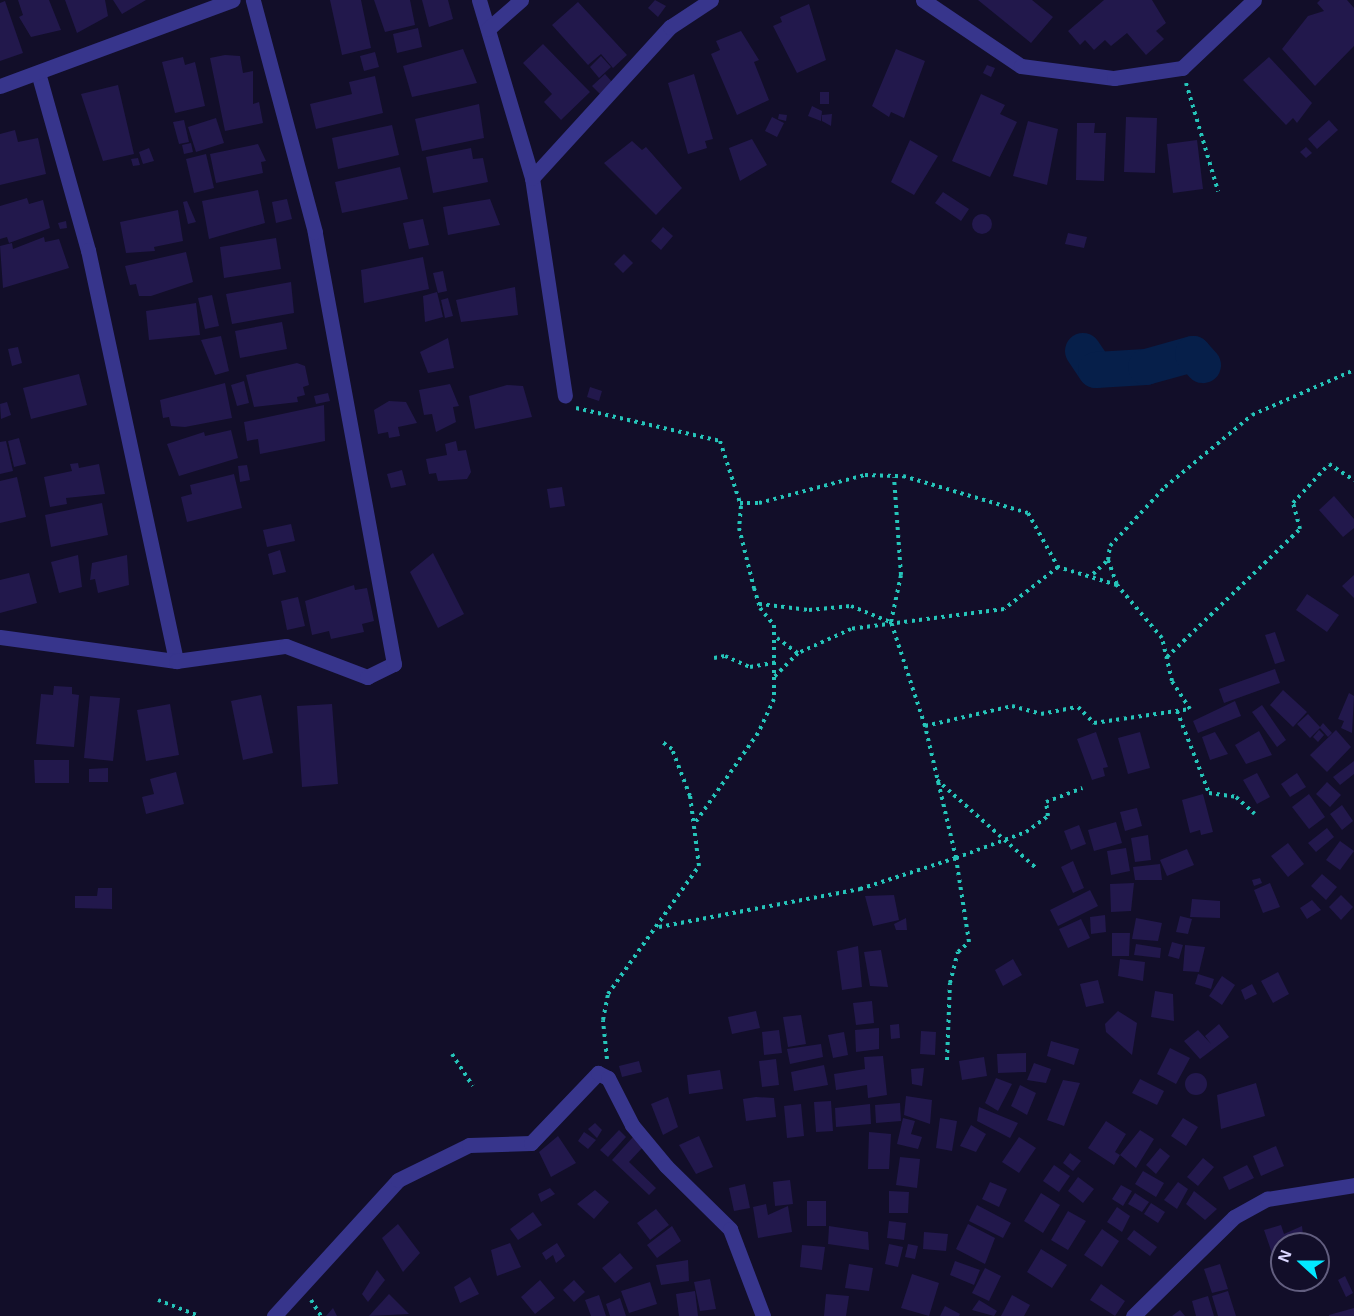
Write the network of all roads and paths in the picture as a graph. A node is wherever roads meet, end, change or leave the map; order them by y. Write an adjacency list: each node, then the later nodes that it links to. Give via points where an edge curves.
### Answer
1 (233, 0): 10 (street)
2 (253, 0): 30 (street, via 315,232 397,657 390,670 366,677 286,646)
3 (479, 0): 8 (street)
4 (521, 0): 8 (street)
5 (711, 0): 12 (street, via 670,27)
6 (923, 0): 9 (street, via 1021,66 1114,78)
7 (1254, 0): 9 (street)
8 (488, 29): 12 (street)
9 (1182, 68): 13 (path)
10 (39, 75): 11 (street); 30 (street, via 88,250)
11 (0, 86)
12 (532, 177): 15 (street)
13 (1218, 191)
14 (1354, 370): 19 (path, via 1252,415 1166,487 1110,546)
15 (565, 396): 18 (path, via 589,414 688,431 720,441)
16 (894, 477): 18 (path, via 865,475 759,503); 20 (path, via 1028,513); 24 (path, via 901,575)
17 (1354, 480): 28 (path, via 1329,464 1293,503 1300,530)
18 (740, 503): 23 (path, via 738,528)
19 (1108, 560): 21 (path); 22 (path)
20 (1058, 567): 21 (path, via 1075,575); 24 (path, via 1004,609)
21 (1093, 574): 22 (path)
22 (1117, 585): 28 (path, via 1162,638)
23 (759, 604): 24 (path, via 809,610 851,606); 26 (path)
24 (891, 622): 27 (path, via 851,629); 34 (path)
25 (0, 637): 30 (street)
26 (776, 638): 27 (path); 31 (path)
27 (798, 653): 32 (path)
28 (1167, 657): 33 (path, via 1172,681 1190,709)
29 (714, 658): 31 (path, via 725,656 750,667)
30 (176, 661)
31 (777, 662): 32 (path)
32 (774, 677): 39 (path, via 774,699 758,733)
33 (1177, 711): 34 (path, via 1094,723 1078,708 1041,714 1012,706); 38 (path, via 1209,793 1236,797)
34 (925, 726): 36 (path)
35 (661, 741): 39 (path, via 672,749)
36 (937, 779): 40 (path); 41 (path)
37 (1082, 788): 40 (path, via 1046,802 1048,816 1026,832)
38 (1256, 814)
39 (695, 823): 43 (path, via 699,866)
40 (1003, 838): 41 (path); 42 (path)
41 (956, 858): 43 (path, via 860,889); 45 (path, via 969,942 957,952 950,983)
42 (1036, 868)
43 (659, 927): 46 (path, via 608,994 603,1020)
44 (452, 1054): 47 (path)
45 (947, 1060)
46 (608, 1078): 51 (street, via 593,1075 531,1143 469,1145 398,1180); 52 (street, via 632,1125 730,1229)
47 (473, 1086)
48 (1353, 1188): 53 (street, via 1302,1190 1267,1198 1234,1217)
49 (158, 1300): 50 (path)
50 (199, 1316)
51 (274, 1316)
52 (763, 1316)
53 (1134, 1316)

